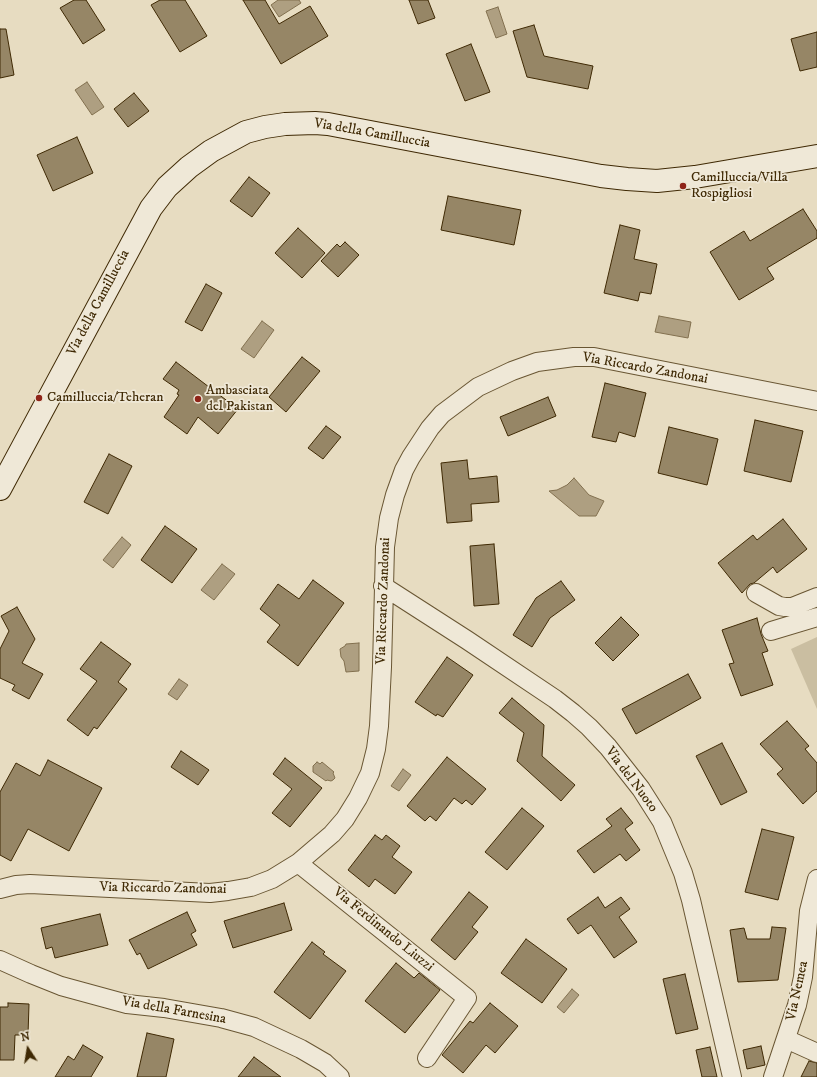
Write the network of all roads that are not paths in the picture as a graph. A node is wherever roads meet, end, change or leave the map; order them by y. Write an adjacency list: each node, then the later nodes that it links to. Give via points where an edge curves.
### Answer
1 (817, 156): 3 (main road, Via della Camilluccia, via 679,180 652,181 601,176 315,123 272,125 246,132 211,151 189,167 167,186 151,208)
2 (817, 401): 4 (street, Via Riccardo Zandonai, via 594,357 574,356 555,359 512,371 478,387 442,414 411,457 399,483 389,518)
3 (0, 489)
4 (384, 586): 9 (street, Via Riccardo Zandonai, via 379,726 370,773 345,819); 17 (street, Via del Nuoto, via 573,713 608,747 641,789 662,822 683,873)
5 (756, 592): 6 (street, via 785,607 792,607)
6 (817, 597)
7 (817, 617): 8 (street)
8 (771, 631)
9 (298, 863): 11 (street, Via Riccardo Zandonai, via 266,882 219,892 30,884); 15 (street, Via Ferdinando Liuzzi, via 467,998)
10 (817, 880): 13 (street, Via Nemea, via 809,911 800,992)
11 (0, 889)
12 (0, 960): 16 (street, Via della Farnesina, via 62,986 127,1004 215,1016 254,1027 301,1049 325,1063)
13 (786, 1039): 14 (street); 18 (street, Via Nemea)
14 (817, 1053)
15 (426, 1058)
16 (340, 1077)
17 (732, 1077)
18 (772, 1077)

